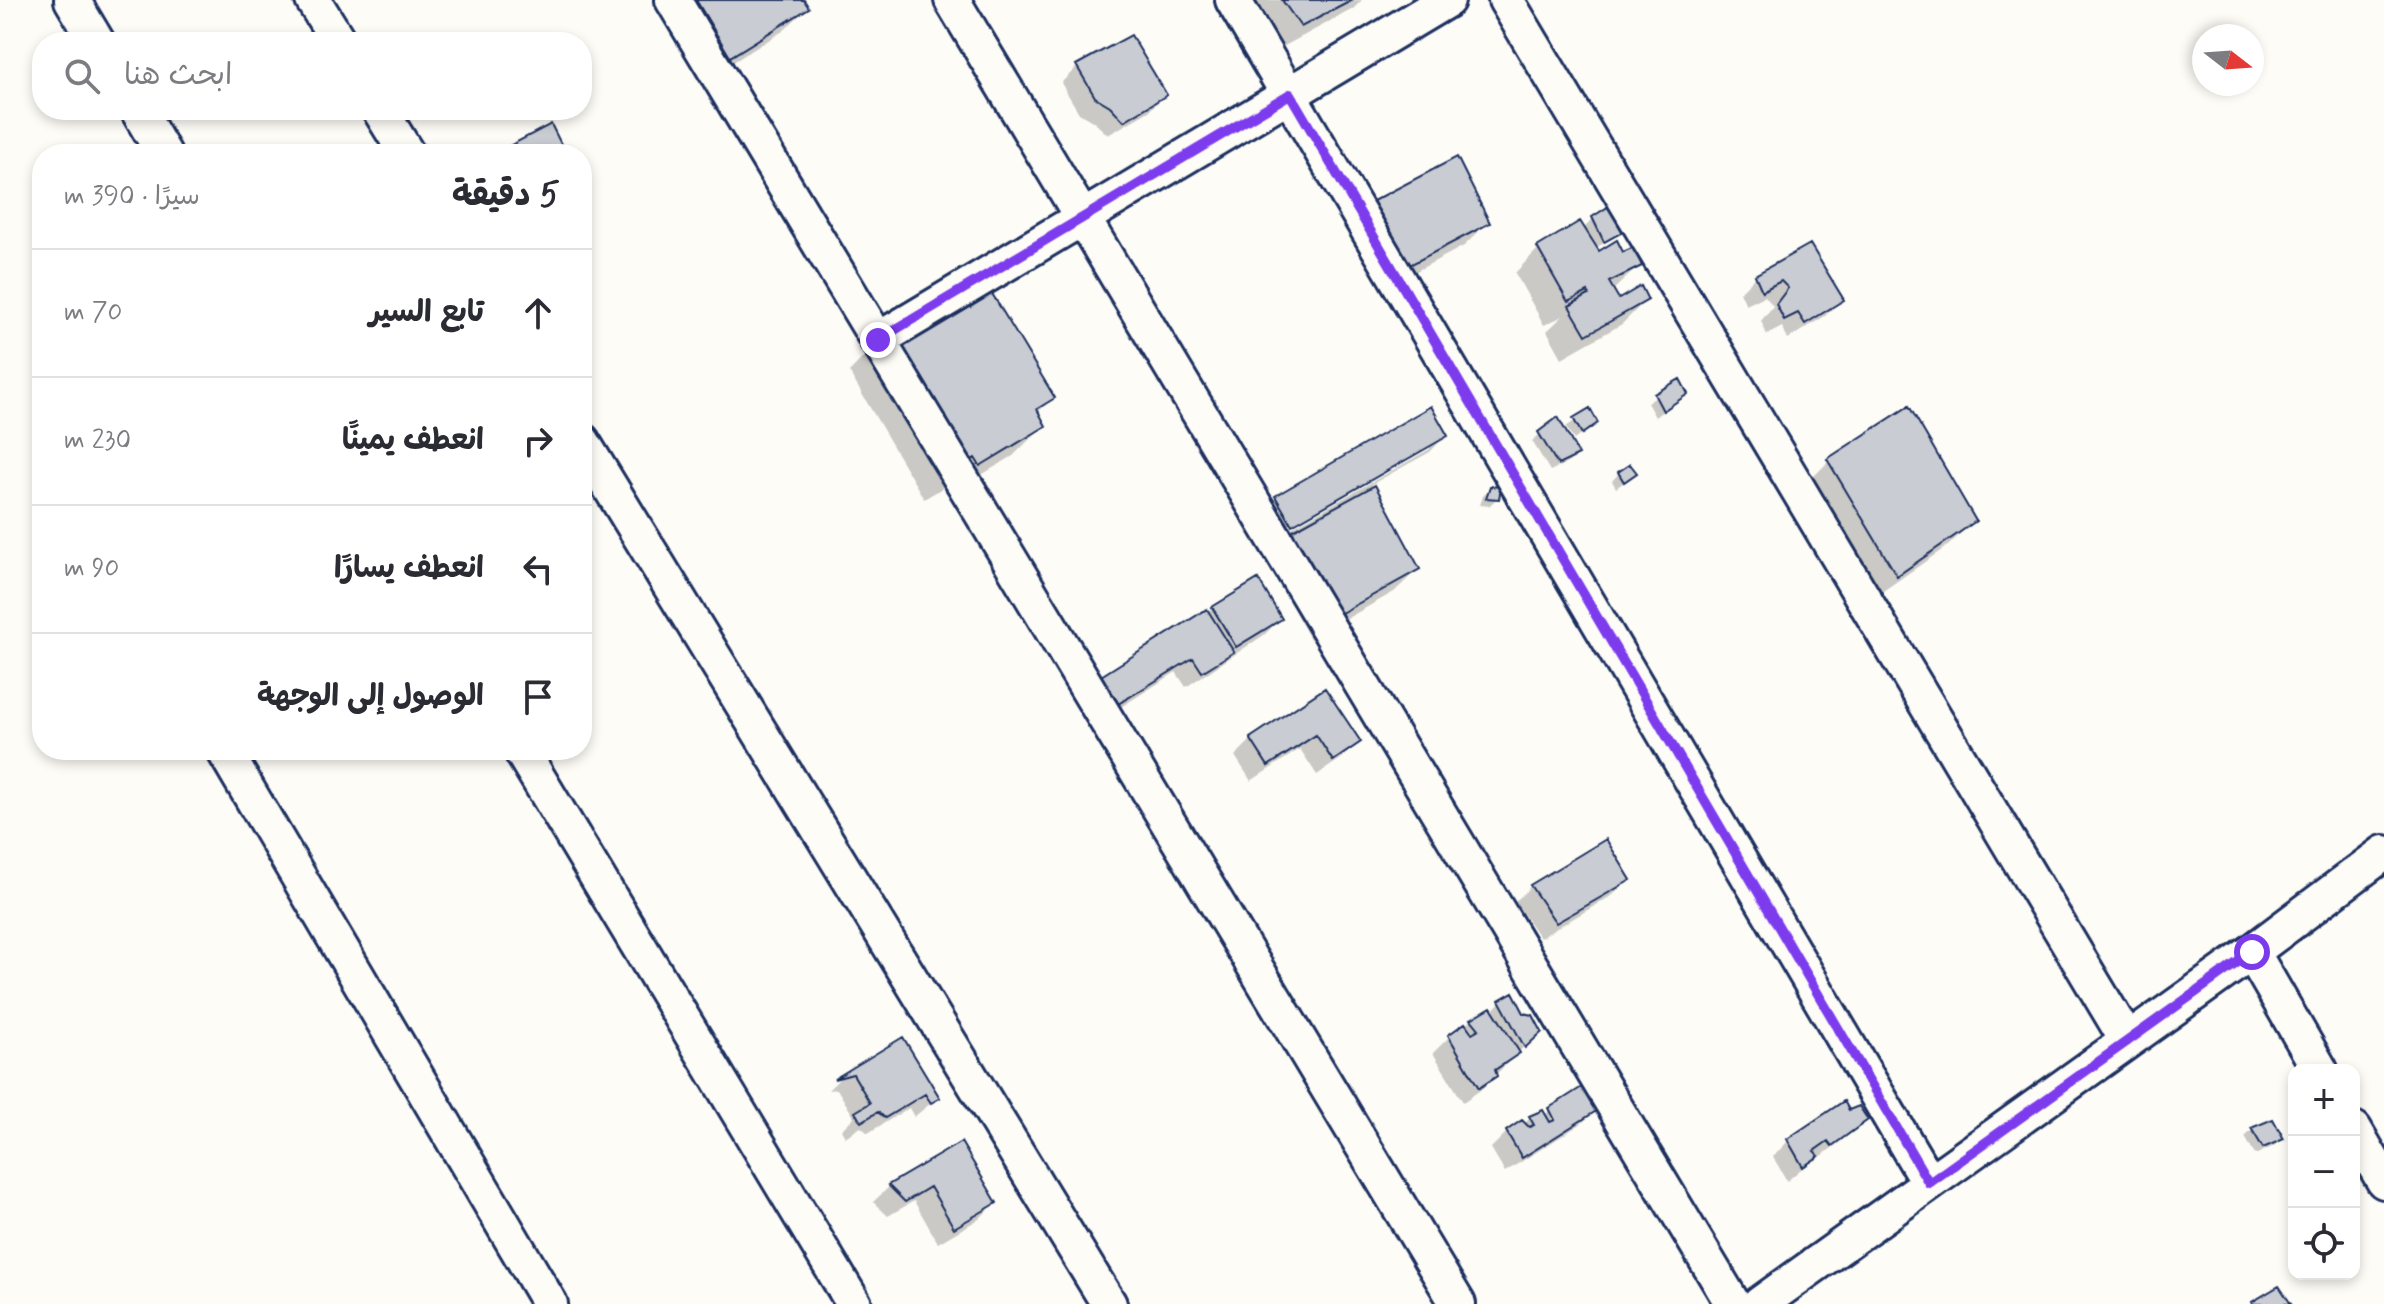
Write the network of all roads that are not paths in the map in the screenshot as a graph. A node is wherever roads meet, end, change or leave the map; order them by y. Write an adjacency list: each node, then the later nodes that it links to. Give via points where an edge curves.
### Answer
1 (72, 0): 8 (street)
2 (313, 0): 9 (street)
3 (673, 0): 16 (street)
4 (952, 0): 15 (street)
5 (1233, 0): 10 (street)
6 (1447, 0): 10 (street)
7 (1506, 0): 22 (street)
8 (91, 32)
9 (333, 32)
10 (1290, 94): 15 (street); 26 (street)
11 (144, 120): 13 (street)
12 (386, 120): 14 (street)
13 (158, 144)
14 (401, 144)
15 (1082, 218): 16 (street); 31 (street)
16 (878, 340): 30 (street)
17 (592, 457): 29 (street)
18 (230, 760): 27 (street)
19 (527, 760): 28 (street)
20 (2384, 853): 21 (street)
21 (2252, 952): 22 (street); 23 (street)
22 (2127, 1040): 26 (street)
23 (2317, 1064)
24 (2358, 1136): 25 (street)
25 (2384, 1181)
26 (1929, 1183): 32 (street)
27 (550, 1304)
28 (854, 1304)
29 (1109, 1304)
30 (1458, 1304)
31 (1733, 1304)
32 (1760, 1304)

